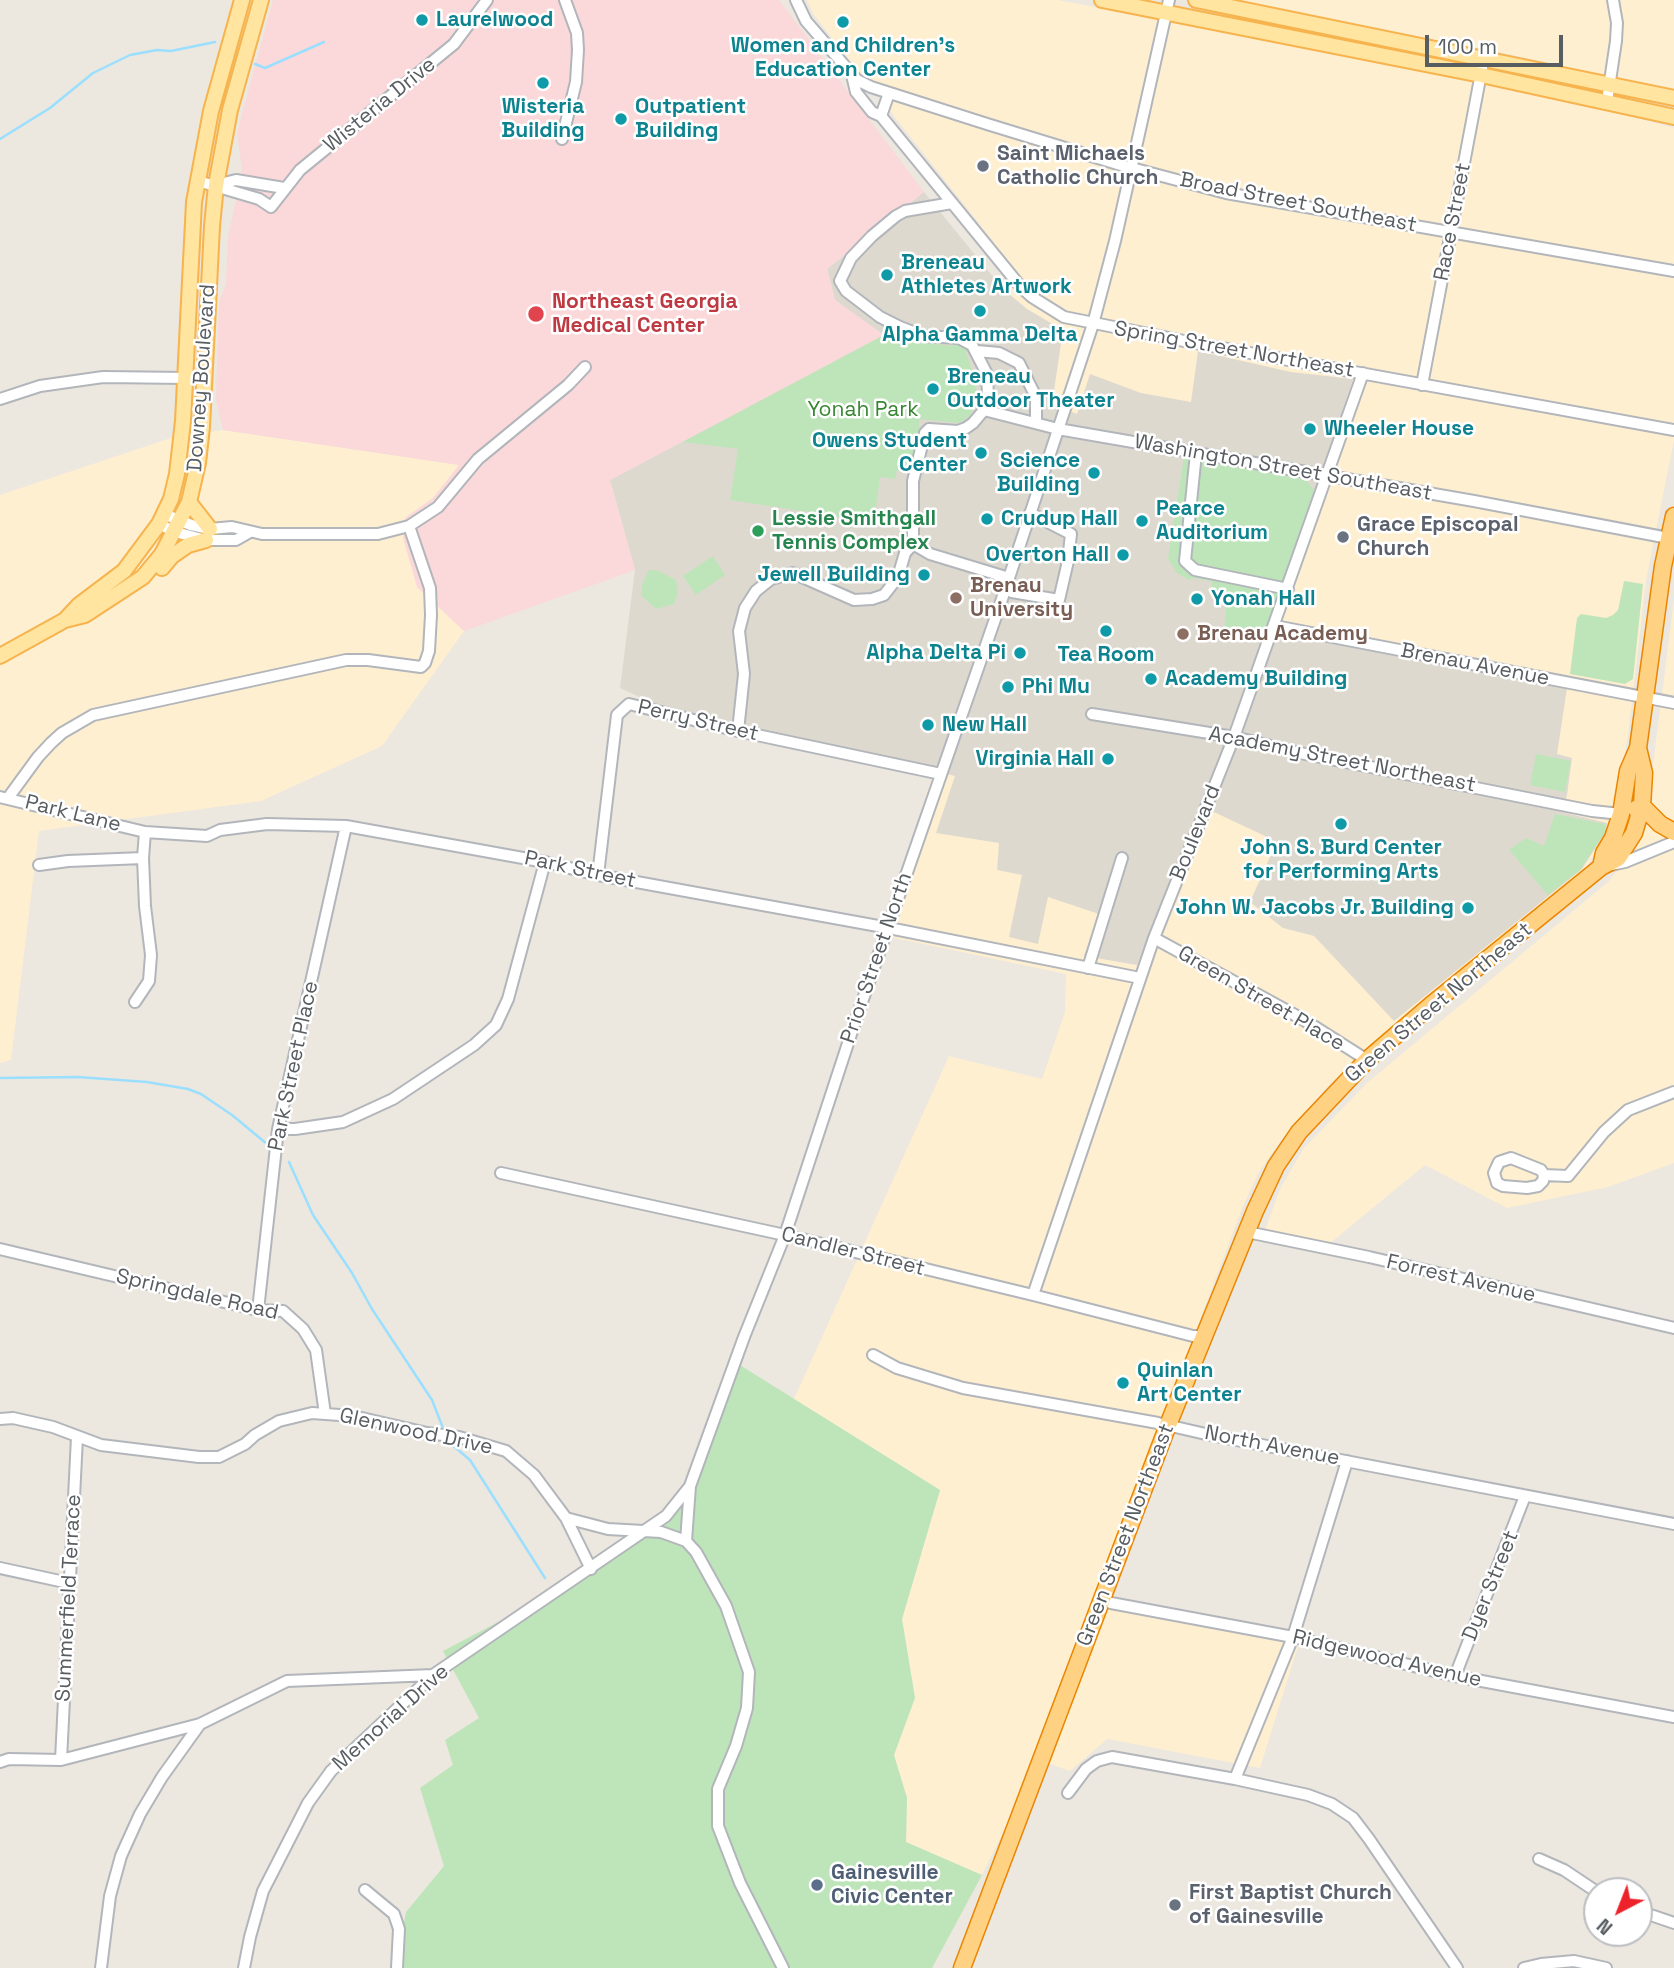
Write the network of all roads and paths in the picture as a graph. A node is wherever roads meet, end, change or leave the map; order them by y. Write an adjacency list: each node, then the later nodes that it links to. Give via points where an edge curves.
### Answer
1 (242, 0): 21 (main road, Downey Boulevard, via 211,111)
2 (261, 0): 22 (main road, Downey Boulevard, via 230,110)
3 (487, 0): 23 (street, Wisteria Drive, via 454,44)
4 (565, 0): 19 (street, via 578,50 576,82)
5 (796, 0): 11 (street, Spring Street Northeast, via 806,21)
6 (1102, 0): 9 (main road)
7 (1196, 0): 10 (main road)
8 (1613, 0): 13 (street, via 1616,41)
9 (1168, 6): 12 (main road); 20 (street, Prior Street North)
10 (1484, 60): 12 (street, Race Street); 13 (main road)
11 (852, 75): 14 (street, Broad Street Southeast); 17 (street, Spring Street Northeast, via 856,92)
12 (1481, 75): 16 (main road); 25 (street, Race Street)
13 (1608, 83): 15 (main road); 16 (street)
14 (889, 93): 17 (street); 20 (street, Broad Street Southeast)
15 (1674, 98)
16 (1606, 102): 18 (main road)
17 (881, 116): 24 (street, Spring Street Northeast)
18 (1674, 117)
19 (562, 139)
20 (1132, 168): 25 (street, Broad Street Southeast, via 1226,193); 27 (street, Prior Street North)
21 (198, 181): 22 (street); 28 (main road, Downey Boulevard)
22 (216, 185): 23 (street, via 236,180); 23 (street, Wisteria Drive, via 271,207); 32 (main road, Downey Boulevard)
23 (284, 188)
24 (952, 203): 27 (street, Spring Street Northeast, via 1032,298 1064,317); 29 (street, via 905,211 851,258 840,281 880,317 923,336 959,338)
25 (1450, 233): 26 (street, Broad Street Southeast); 34 (street, Race Street)
26 (1674, 271)
27 (1093, 324): 31 (street, Spring Street Northeast); 39 (street, Prior Street North)
28 (187, 350): 32 (main road); 33 (main road, Downey Boulevard)
29 (977, 351): 37 (street, via 987,374); 38 (street, via 999,353 1019,363 1036,397)
30 (585, 367): 48 (street, via 478,458 438,507)
31 (1363, 373): 34 (street, Spring Street Northeast); 42 (street, Boulevard)
32 (204, 376): 36 (main road, Downey Boulevard)
33 (186, 378): 35 (street, via 103,377 40,386); 36 (main road); 46 (main road, Downey Boulevard, via 177,474)
34 (1422, 385): 40 (street, Spring Street Northeast)
35 (0, 399)
36 (203, 405): 43 (main road, Downey Boulevard)
37 (984, 410): 38 (street, Washington Street Southeast); 51 (street, via 958,431 929,429 925,433 913,481)
38 (1036, 424): 39 (street, Washington Street Southeast)
39 (1058, 429): 41 (street, Washington Street Southeast); 44 (street, Prior Street North)
40 (1674, 430)
41 (1196, 453): 42 (street, Washington Street Southeast); 54 (street, via 1185,561 1195,570)
42 (1328, 477): 50 (street, Washington Street Southeast); 54 (street, Boulevard)
43 (189, 502): 47 (main road, Downey Boulevard); 49 (main road)
44 (1030, 513): 52 (street, Prior Street North); 52 (street, via 1071,534 1059,600 1012,592)
45 (1674, 516): 50 (highway)
46 (162, 519): 47 (street); 55 (main road, Downey Boulevard, via 124,571)
47 (177, 526): 49 (street); 53 (main road, Downey Boulevard, via 153,566)
48 (409, 526): 49 (street, via 378,534 250,532 232,527); 65 (street, via 430,588 429,651 421,667 346,660 93,715 51,743)
49 (208, 535): 53 (main road, via 172,556 158,574)
50 (1672, 539): 58 (highway, via 1661,577)
51 (913, 544): 52 (street); 61 (street, via 905,553 898,577 884,594 872,599 854,600 793,573 771,579 756,591 739,631 744,674)
52 (1007, 583): 64 (street, Prior Street North)
53 (128, 588): 55 (main road, Downey Boulevard, via 85,615)
54 (1288, 589): 56 (street, Boulevard)
55 (65, 620): 57 (main road)
56 (1275, 625): 58 (street, Brenau Avenue); 62 (street, Boulevard)
57 (0, 656)
58 (1647, 698): 59 (street, Brenau Avenue); 63 (highway)
59 (1674, 704)
60 (1092, 715): 62 (street, Academy Street Northeast)
61 (738, 731): 64 (street, Perry Street); 77 (street, Perry Street, via 629,704 617,715)
62 (1234, 737): 67 (street, Academy Street Northeast); 79 (street, Boulevard)
63 (1638, 748): 66 (highway, Green Street Northeast, via 1644,774); 67 (highway, via 1628,771)
64 (941, 774): 78 (street, Prior Street North)
65 (4, 797): 70 (street, Park Lane)
66 (1642, 806): 67 (highway); 69 (highway); 76 (highway, Green Street Northeast, via 1627,845 1618,858)
67 (1621, 814): 76 (highway)
68 (346, 826): 70 (street, Park Street, via 294,822 220,830 207,836); 74 (street, Park Street); 85 (street, Park Street Place)
69 (1674, 831)
70 (145, 832): 72 (street)
71 (1674, 842): 76 (street)
72 (143, 858): 75 (street); 82 (street, via 151,955 149,981)
73 (1122, 858): 80 (street)
74 (545, 862): 77 (street, Park Street); 85 (street, via 508,999 496,1025 393,1099 343,1122)
75 (39, 864)
76 (1601, 867): 83 (highway, Green Street Northeast)
77 (598, 875): 78 (street, Park Street)
78 (889, 928): 80 (street, Park Street); 89 (street, Prior Street North)
79 (1154, 939): 81 (street, Boulevard); 83 (street, Green Street Place, via 1304,1020)
80 (1088, 968): 81 (street, Park Street)
81 (1140, 978): 91 (street, Boulevard)
82 (135, 1002)
83 (1367, 1060): 88 (highway, Green Street Northeast, via 1289,1146)
84 (1674, 1092): 87 (street, via 1629,1110 1604,1132 1569,1176)
85 (278, 1129): 92 (street, Park Street Place)
86 (501, 1173): 89 (street, Candler Street)
87 (1544, 1175)
88 (1247, 1232): 93 (street, Forrest Avenue); 94 (highway, Green Street Northeast)
89 (785, 1235): 91 (street, Candler Street); 101 (street, Prior Street North)
90 (0, 1249): 92 (street, Springdale Road)
91 (1034, 1295): 94 (street, Candler Street)
92 (258, 1310): 96 (street, Springdale Road, via 283,1311 303,1329 316,1350)
93 (1674, 1328)
94 (1204, 1336): 98 (highway, Green Street Northeast)
95 (873, 1355): 98 (street, North Avenue, via 897,1368 963,1388)
96 (325, 1413): 99 (street, Glenwood Drive, via 279,1421 219,1457 101,1446); 103 (street, Glenwood Drive, via 459,1437 506,1451 534,1475)
97 (0, 1419): 99 (street, Glenwood Drive, via 39,1423)
98 (1168, 1425): 100 (street, North Avenue); 110 (highway, Green Street Northeast)
99 (76, 1437): 109 (street, Summerfield Terrace)
100 (1347, 1461): 102 (street, North Avenue); 111 (street)
101 (690, 1486): 105 (street, Memorial Drive, via 666,1516); 106 (street)
102 (1525, 1496): 104 (street, North Avenue); 113 (street, Dyer Street)
103 (566, 1518): 105 (street, via 608,1529); 108 (street, Glenwood Drive)
104 (1674, 1524)
105 (644, 1530): 106 (street); 108 (street, Memorial Drive)
106 (686, 1541): 128 (street, via 726,1606 750,1672 747,1708 718,1789 718,1826)
107 (0, 1568): 109 (street)
108 (591, 1569): 112 (street, Memorial Drive)
109 (69, 1583): 116 (street, Summerfield Terrace)
110 (1101, 1599): 111 (street, Ridgewood Avenue); 129 (highway, Green Street Northeast)
111 (1293, 1637): 113 (street, Ridgewood Avenue); 118 (street)
112 (433, 1675): 115 (street, via 287,1681); 126 (street, Memorial Drive, via 331,1771 308,1803 263,1892)
113 (1455, 1676): 114 (street, Ridgewood Avenue)
114 (1674, 1717)
115 (200, 1724): 116 (street); 125 (street, via 140,1814 121,1856 110,1896)
116 (61, 1760): 117 (street)
117 (0, 1762)
118 (1235, 1779): 119 (street, via 1112,1757 1086,1769); 130 (street, via 1308,1795 1353,1818)
119 (1068, 1793)
120 (1539, 1859): 121 (street)
121 (1583, 1883)
122 (365, 1891): 127 (street, via 394,1914 400,1929)
123 (1653, 1916): 124 (street)
124 (1674, 1923)
125 (101, 1968)
126 (244, 1968)
127 (397, 1968)
128 (783, 1968)
129 (962, 1968)
130 (1457, 1968)
131 (1524, 1968): 132 (street, via 1574,1961)
132 (1606, 1968)

